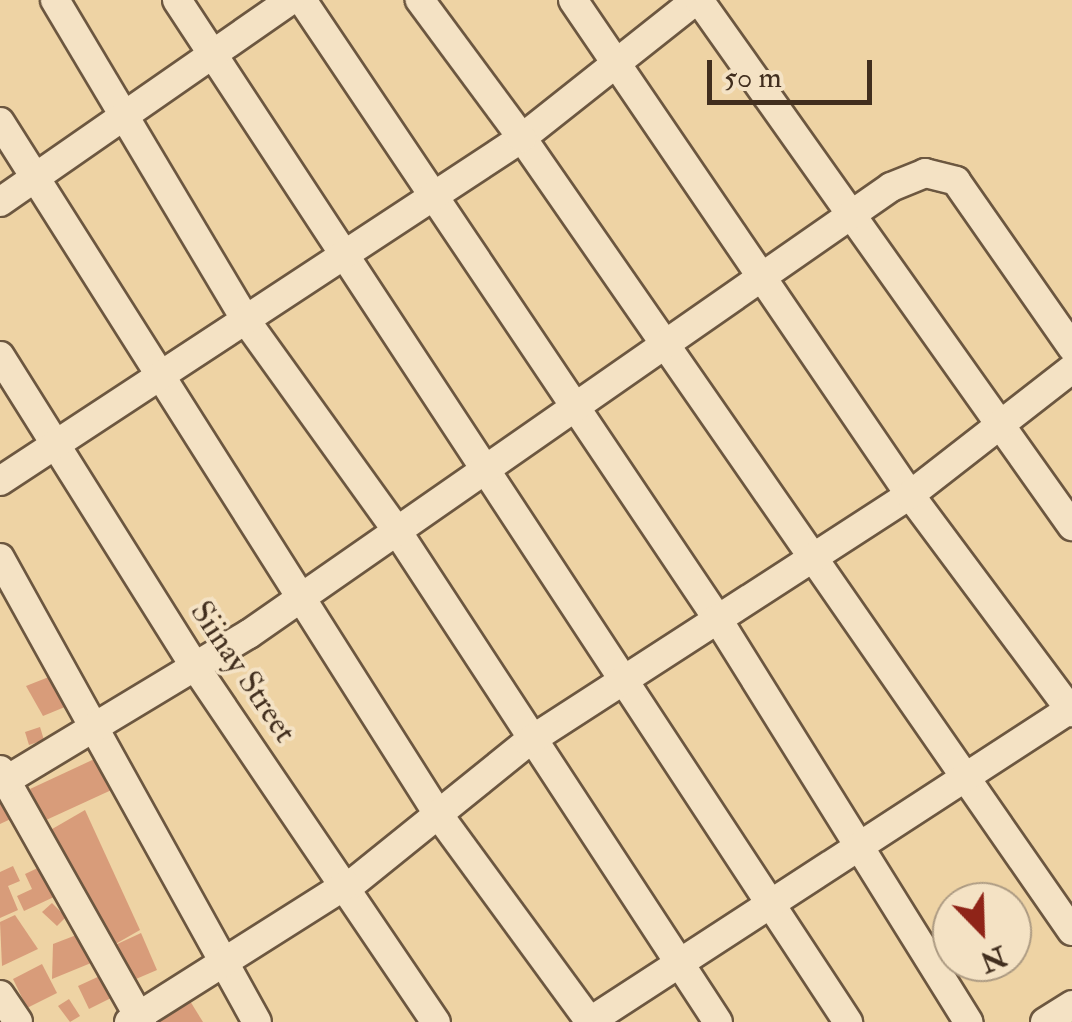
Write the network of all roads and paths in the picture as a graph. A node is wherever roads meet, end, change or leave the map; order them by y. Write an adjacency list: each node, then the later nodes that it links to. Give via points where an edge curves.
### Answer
1 (55, 0): 10 (street)
2 (177, 0): 8 (street)
3 (291, 0): 8 (street)
4 (302, 0): 14 (street)
5 (420, 0): 12 (street)
6 (574, 0): 9 (street)
7 (697, 0): 9 (street); 16 (street)
8 (212, 56): 10 (street); 17 (street)
9 (616, 62): 12 (street); 18 (street)
10 (127, 116): 13 (street); 19 (street)
11 (0, 122): 13 (street)
12 (522, 138): 14 (street); 21 (street)
13 (36, 175): 15 (street); 24 (street)
14 (436, 201): 17 (street); 25 (street)
15 (0, 202)
16 (855, 214): 18 (street); 20 (street, via 891,187 942,172); 26 (street)
17 (348, 258): 19 (street); 28 (street)
18 (764, 282): 21 (street); 30 (street)
19 (247, 322): 24 (street); 32 (street)
20 (1072, 347)
21 (666, 351): 25 (street); 33 (street)
22 (0, 356): 27 (street, Siinay Street)
23 (1072, 368): 26 (street)
24 (155, 375): 27 (street); 35 (street)
25 (572, 411): 28 (street); 36 (street)
26 (999, 427): 30 (street); 31 (street)
27 (56, 444): 29 (street); 37 (street, Siinay Street)
28 (486, 465): 32 (street); 38 (street)
29 (0, 481)
30 (910, 495): 33 (street); 39 (street)
31 (1072, 526)
32 (395, 528): 35 (street); 41 (street)
33 (814, 555): 36 (street); 42 (street)
34 (0, 558): 40 (street)
35 (303, 593): 37 (street); 44 (street)
36 (717, 618): 38 (street); 45 (street)
37 (196, 668): 40 (street); 46 (street, Siinay Street)
38 (624, 679): 41 (street); 47 (street)
39 (1071, 710): 42 (street)
40 (96, 728): 43 (street); 50 (street)
41 (528, 742): 44 (street); 49 (street)
42 (966, 771): 45 (street); 48 (street)
43 (2, 778): 53 (street)
44 (438, 814): 46 (street); 57 (street)
45 (854, 842): 47 (street); 60 (street)
46 (347, 886): 50 (street); 56 (street, Siinay Street)
47 (770, 901): 49 (street); 59 (street)
48 (1072, 931)
49 (680, 961): 57 (street); 58 (street)
50 (222, 969): 53 (street); 55 (street)
51 (0, 995): 54 (street)
52 (1072, 1005): 61 (street)
53 (137, 1020)
54 (18, 1022)
55 (257, 1022)
56 (436, 1022)
57 (590, 1022)
58 (718, 1022)
59 (848, 1022)
60 (968, 1022)
61 (1045, 1022)

